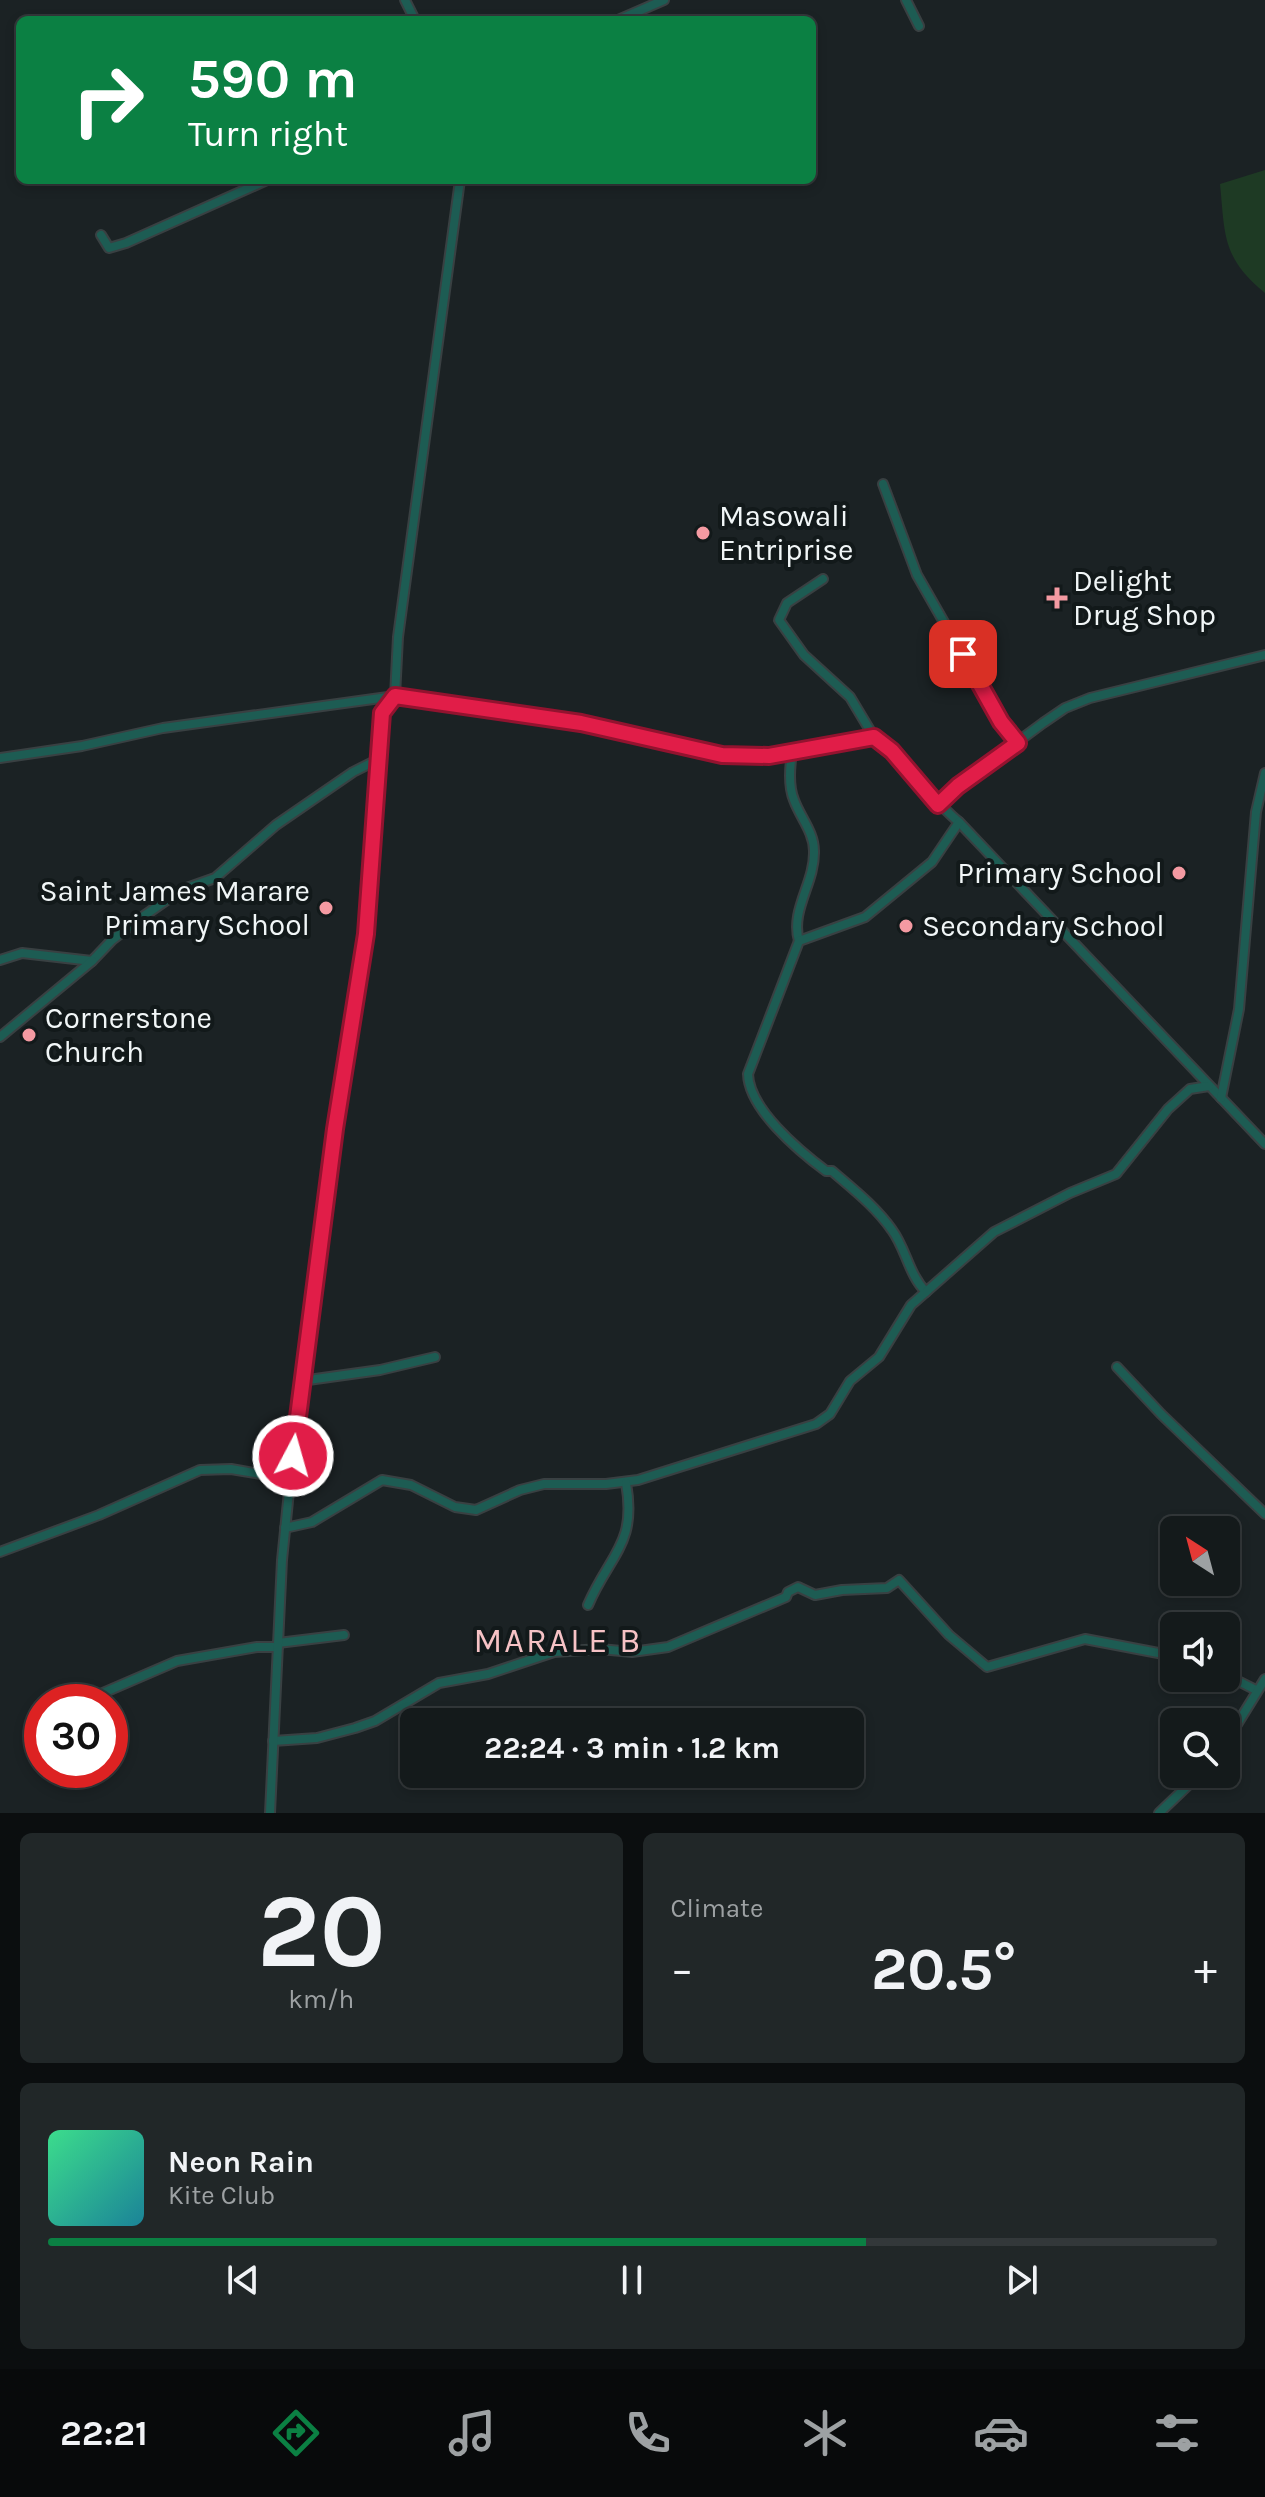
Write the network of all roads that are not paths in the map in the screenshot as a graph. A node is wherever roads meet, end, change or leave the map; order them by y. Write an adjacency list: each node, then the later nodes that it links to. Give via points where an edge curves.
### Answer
1 (664, 0): 3 (street)
2 (906, 0): 4 (street)
3 (627, 16)
4 (919, 26)
5 (258, 184): 7 (street, via 126,243 109,248)
6 (459, 184): 11 (street, via 398,637)
7 (101, 235)
8 (883, 484): 13 (street, via 917,575)
9 (823, 579): 12 (street, via 787,603 779,620 804,655 850,697)
10 (1265, 655): 13 (street, via 1090,698 1065,708)
11 (395, 696): 14 (street, via 581,723 722,755); 15 (street, via 163,728); 16 (street, via 382,713)
12 (874, 737): 14 (street); 18 (street)
13 (1018, 743): 18 (street)
14 (792, 751): 20 (street, via 792,797 814,851 797,914)
15 (0, 758)
16 (377, 760): 22 (street, via 276,825 215,878 181,890 138,920); 30 (street, via 366,934)
17 (1265, 773): 25 (street, via 1256,812 1239,1009)
18 (938, 805): 19 (street)
19 (959, 822): 20 (street, via 932,862 865,917); 24 (street)
20 (799, 941): 27 (street, via 749,1065 750,1089 799,1151 832,1171 894,1231)
21 (0, 960): 22 (street, via 22,953)
22 (92, 961): 23 (street)
23 (0, 1037)
24 (1209, 1086): 25 (street); 27 (street, via 1190,1089 1168,1109 1116,1174 994,1232)
25 (1221, 1098): 26 (street)
26 (1265, 1144)
27 (926, 1292): 32 (street, via 908,1310 879,1357 850,1381 823,1420)
28 (435, 1357): 30 (street)
29 (1117, 1367): 33 (street)
30 (301, 1381): 31 (street)
31 (290, 1479): 34 (street); 35 (street, via 231,1469 200,1470)
32 (626, 1483): 34 (street, via 544,1484 468,1511 411,1485 382,1480 312,1522); 36 (street, via 629,1528)
33 (1265, 1514)
34 (285, 1528): 38 (street)
35 (0, 1552)
36 (588, 1605)
37 (344, 1635): 38 (street)
38 (278, 1645): 42 (street, via 177,1661); 45 (street)
39 (1160, 1653): 45 (street, via 1085,1639 987,1667 899,1580 887,1588 815,1595 798,1587 786,1597 668,1647 546,1654 488,1674 439,1683 375,1721 346,1731)
40 (1265, 1679): 43 (street)
41 (1240, 1682): 43 (street)
42 (124, 1684)
43 (1256, 1690): 44 (street)
44 (1240, 1718)
45 (273, 1741): 47 (street)
46 (1185, 1788): 48 (street)
47 (270, 1813)
48 (1159, 1813)

